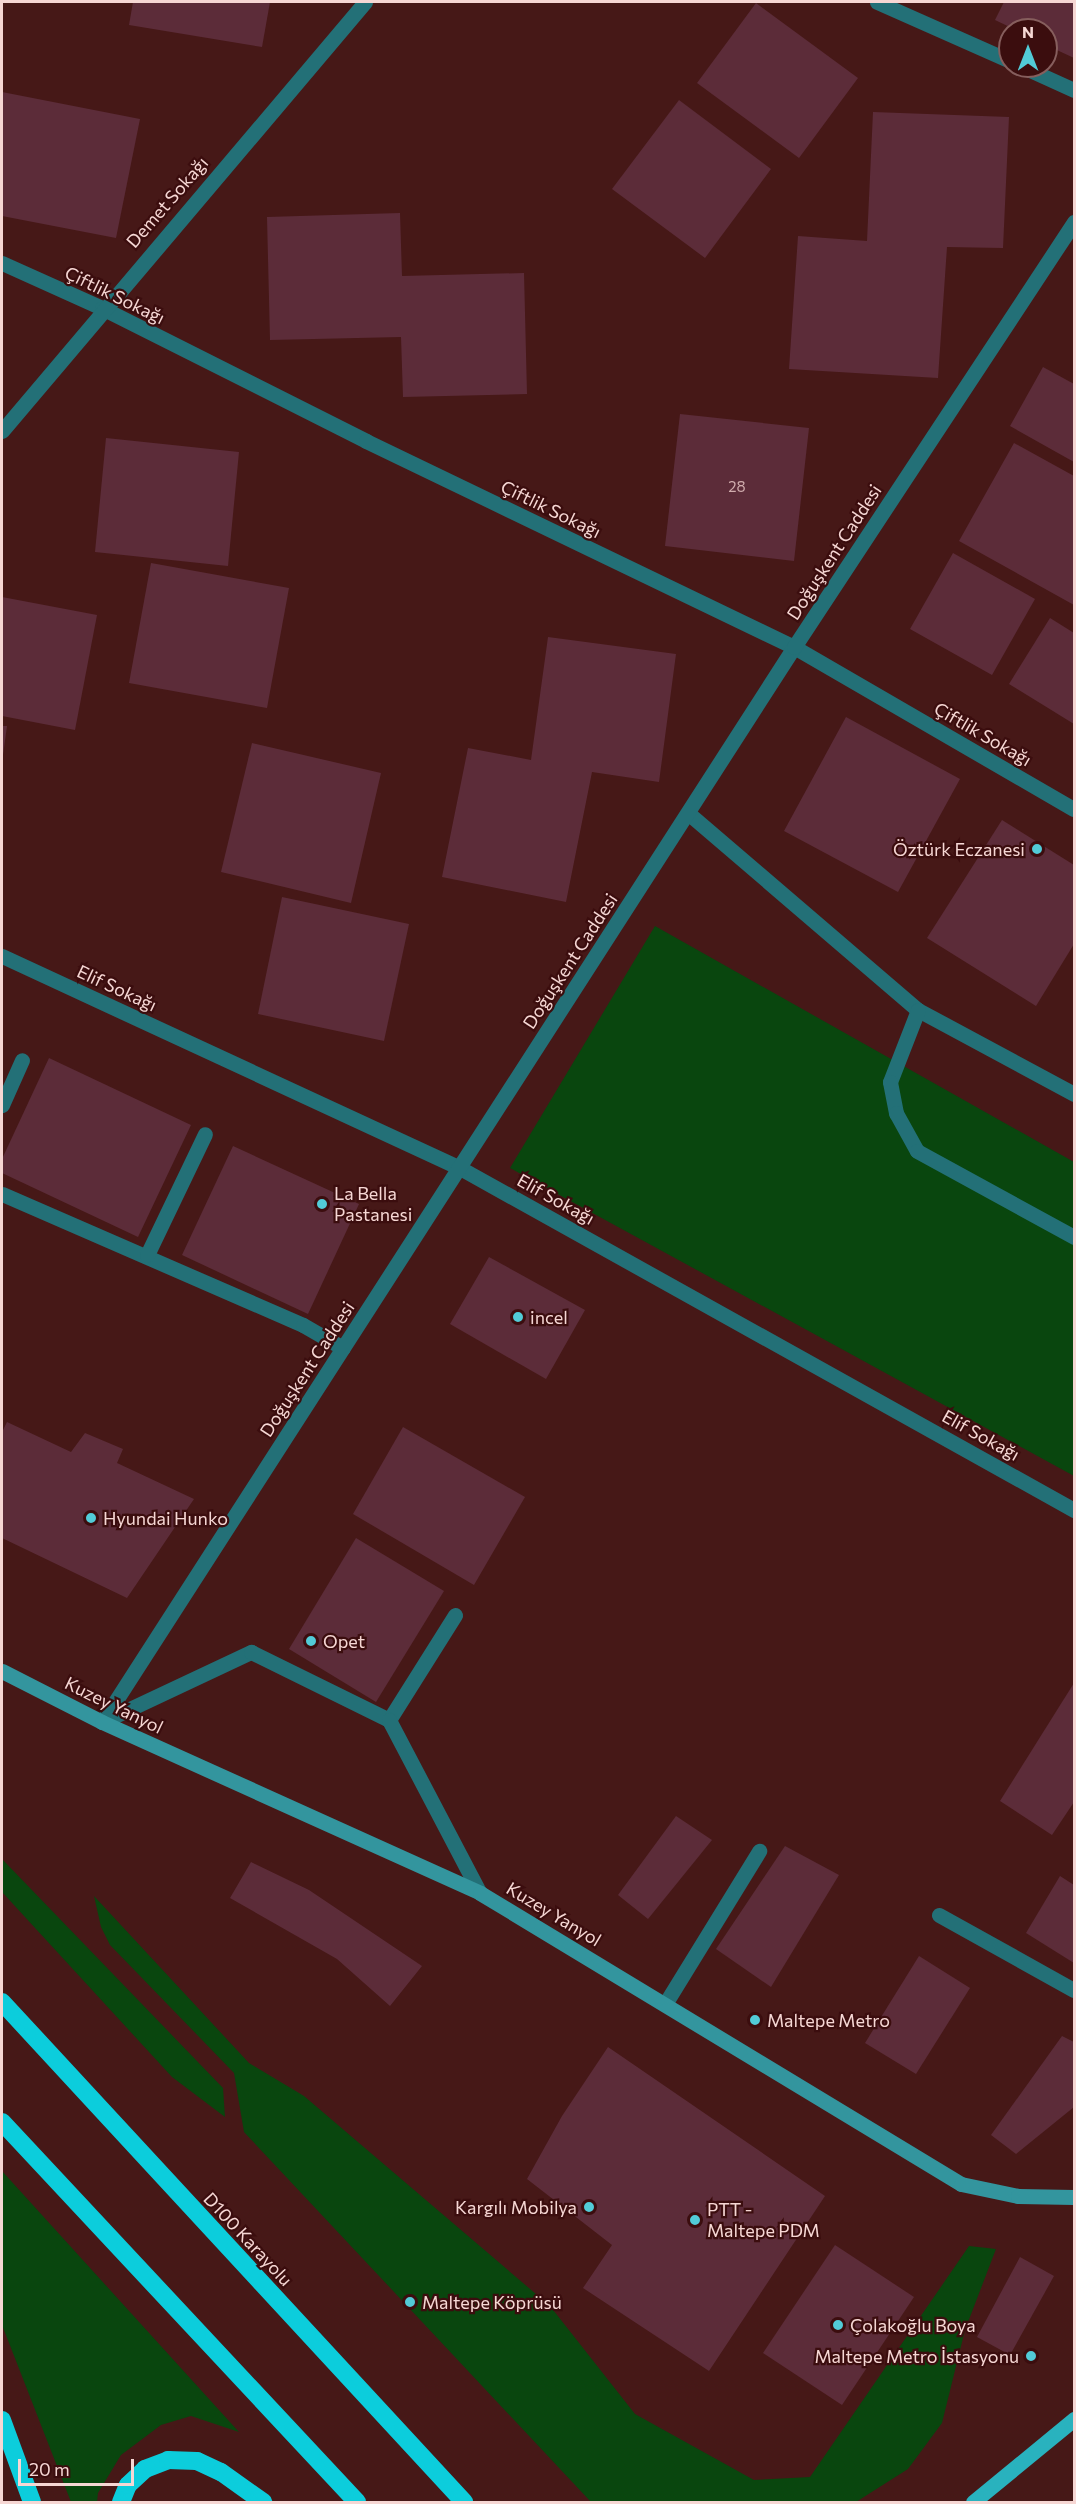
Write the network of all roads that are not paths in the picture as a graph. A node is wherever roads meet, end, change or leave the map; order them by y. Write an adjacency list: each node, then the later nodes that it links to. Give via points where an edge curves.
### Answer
1 (365, 2): 8 (street, Demet Sokağı)
2 (877, 2): 3 (street)
3 (998, 56)
4 (1048, 78): 5 (street)
5 (1074, 90)
6 (1074, 222): 10 (street, Doğuşkent Caddesi)
7 (2, 263): 8 (street, Çiftlik Sokağı)
8 (102, 308): 9 (street, Demet Sokağı); 10 (street, Çiftlik Sokağı, via 366,441)
9 (2, 431)
10 (794, 647): 11 (street, Çiftlik Sokağı); 12 (street, Doğuşkent Caddesi)
11 (1074, 809)
12 (688, 813): 14 (street); 19 (street, Doğuşkent Caddesi)
13 (2, 956): 19 (street, Elif Sokağı)
14 (918, 1010): 16 (street); 21 (street, via 890,1082 896,1113 917,1151)
15 (22, 1060): 17 (street)
16 (1074, 1094)
17 (2, 1105)
18 (205, 1134): 22 (street)
19 (460, 1168): 23 (street, Doğuşkent Caddesi); 24 (street, Elif Sokağı)
20 (2, 1194): 22 (street)
21 (1074, 1237)
22 (147, 1255): 23 (street, via 303,1325)
23 (343, 1348): 28 (street, Doğuşkent Caddesi)
24 (1074, 1510)
25 (455, 1615): 27 (street)
26 (2, 1671): 28 (main road, Kuzey Yanyol)
27 (389, 1720): 28 (street, via 251,1652); 30 (street)
28 (102, 1722): 30 (main road, Kuzey Yanyol)
29 (759, 1851): 34 (street)
30 (480, 1893): 34 (main road, Kuzey Yanyol)
31 (939, 1915): 32 (street)
32 (1074, 1990)
33 (2, 2002): 43 (highway, D100 Karayolu)
34 (665, 2004): 36 (main road, Kuzey Yanyol, via 961,2184 1018,2196)
35 (2, 2122): 42 (highway)
36 (1074, 2197)
37 (1074, 2419): 44 (main road)
38 (2, 2420): 39 (highway)
39 (32, 2502)
40 (121, 2502): 41 (highway, via 128,2485 146,2469 168,2460 197,2461 221,2472)
41 (263, 2502)
42 (357, 2502)
43 (464, 2502)
44 (973, 2502)

